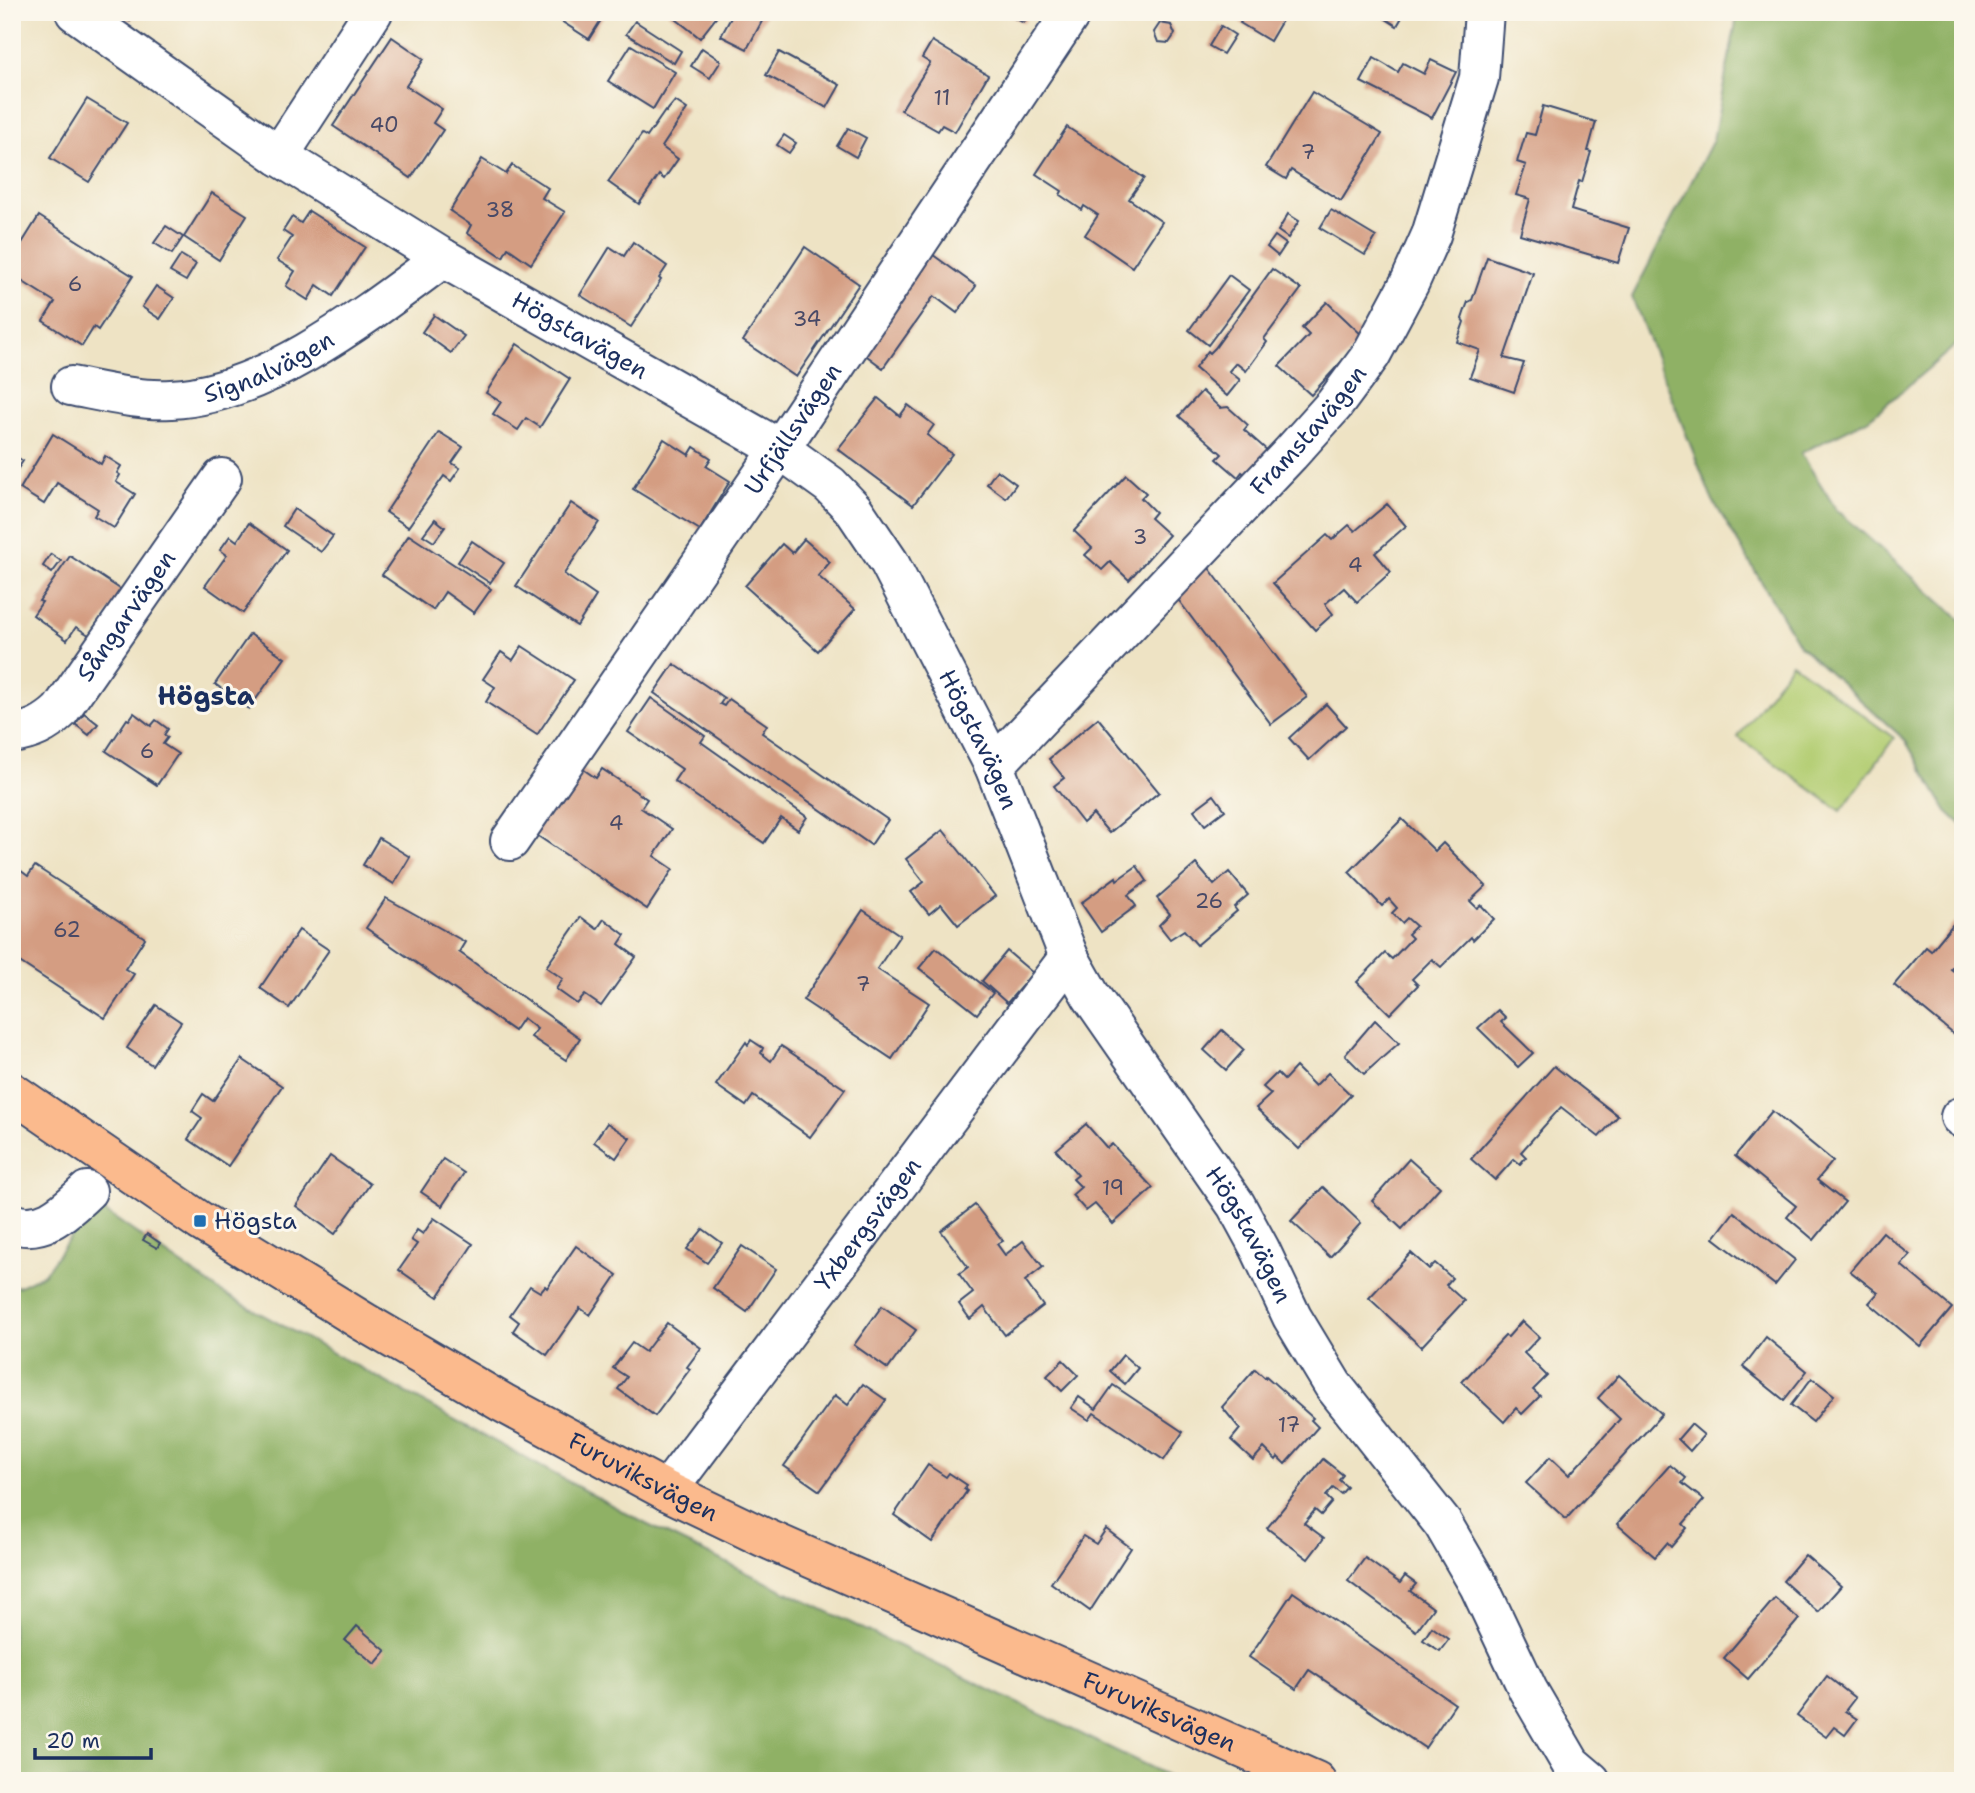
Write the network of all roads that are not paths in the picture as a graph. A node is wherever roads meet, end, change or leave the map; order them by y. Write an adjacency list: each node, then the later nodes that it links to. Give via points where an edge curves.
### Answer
1 (75, 12): 5 (street, Högstavägen)
2 (373, 12): 5 (street)
3 (1072, 12): 8 (street, Urfjällsvägen)
4 (1484, 12): 11 (street, Framstavägen, via 1479,78 1431,235 1371,355 1290,454)
5 (279, 156): 6 (street, Högstavägen)
6 (443, 258): 7 (street, Signalvägen, via 316,346 215,394 148,399); 8 (street, Högstavägen)
7 (71, 386)
8 (780, 449): 11 (street, Högstavägen, via 830,485 873,536); 12 (street, Urfjällsvägen)
9 (222, 478): 10 (street, Sångarvägen, via 60,711 35,730)
10 (12, 734)
11 (994, 766): 13 (street, Högstavägen)
12 (510, 841)
13 (1069, 957): 17 (street, Yxbergsvägen); 18 (street, Högstavägen, via 1091,996 1236,1205 1292,1317 1333,1385 1443,1524)
14 (12, 1092): 17 (main road, Furuviksvägen, via 200,1221 353,1315)
15 (87, 1191): 16 (street, via 48,1223 31,1227)
16 (12, 1223)
17 (667, 1491): 19 (main road, Furuviksvägen)
18 (1575, 1775)
19 (1316, 1781)

